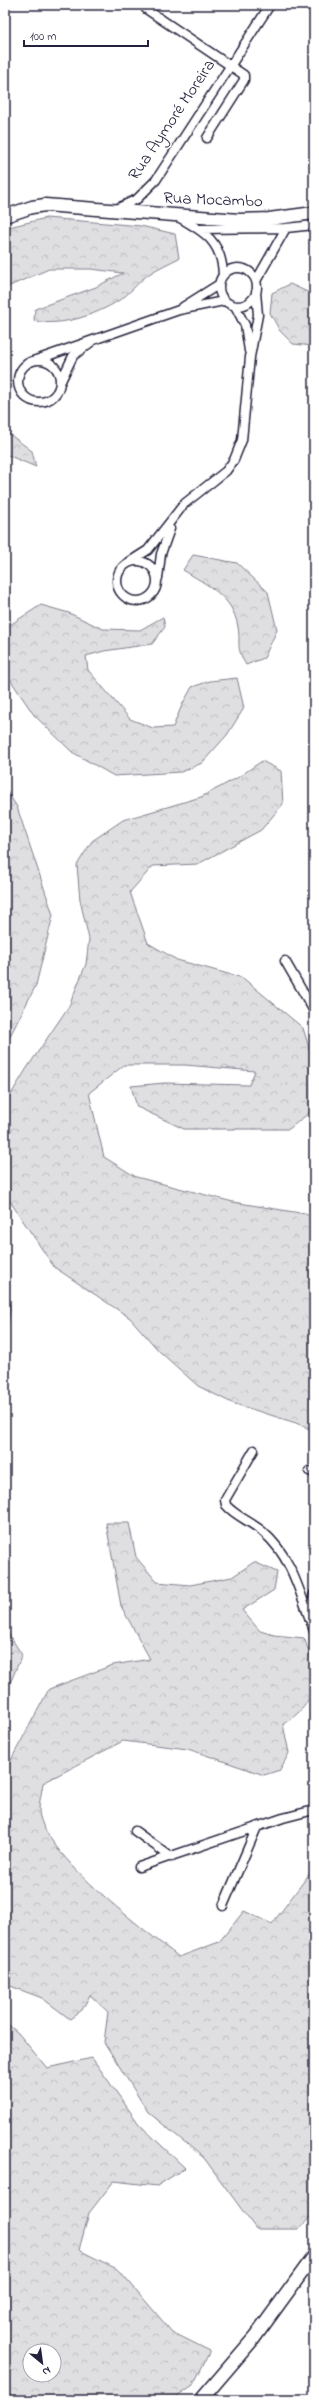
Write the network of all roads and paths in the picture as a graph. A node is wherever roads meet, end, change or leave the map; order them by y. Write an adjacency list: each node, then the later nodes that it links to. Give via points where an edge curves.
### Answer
1 (270, 5): 3 (street, Rua Aymoré Moreira)
2 (146, 9): 3 (street)
3 (231, 64): 4 (street, via 244,75 244,80); 5 (street, Rua Aymoré Moreira, via 156,180 137,199)
4 (207, 138)
5 (111, 211): 7 (main road, Rua Aymoré Moreira, via 45,205); 8 (main road, Rua Mocambo)
6 (314, 213): 8 (main road, Rua Mocambo, via 254,220)
7 (5, 216)
8 (175, 216): 11 (street)
9 (314, 225): 10 (street)
10 (286, 228): 11 (street); 13 (street)
11 (200, 229): 12 (street, via 220,250)
12 (223, 275): 13 (street, via 238,268 249,272); 14 (street)
13 (256, 281): 15 (street)
14 (218, 285): 16 (street); 18 (street)
15 (256, 292): 17 (street, via 246,304); 20 (street, via 258,315)
16 (224, 301): 17 (street); 18 (street)
17 (234, 306): 20 (street, via 246,330)
18 (179, 310): 19 (street)
19 (91, 341): 21 (street); 22 (street, via 73,356)
20 (250, 357): 23 (street, via 242,440 234,460 226,471 184,504)
21 (33, 361): 22 (street, via 53,365 60,377); 22 (street, via 22,369 19,376 20,389 29,400 49,400)
22 (60, 384)
23 (174, 519): 24 (street, via 148,550); 25 (street, via 164,543)
24 (126, 564): 25 (street, via 133,561 147,563 156,573); 25 (street, via 116,582 121,595 132,602 145,600 155,592)
25 (157, 579)
26 (285, 961): 27 (street)
27 (314, 1011)
28 (254, 1450): 30 (street, via 225,1500 226,1505 260,1529 279,1548 292,1570)
29 (314, 1594): 30 (street)
30 (309, 1617): 31 (street)
31 (314, 1631)
32 (314, 1810): 33 (street)
33 (257, 1826): 35 (street); 37 (street)
34 (135, 1831): 35 (street)
35 (171, 1857): 36 (street)
36 (139, 1867)
37 (222, 1906)
38 (314, 2256): 39 (main road, via 259,2331)
39 (201, 2400)

